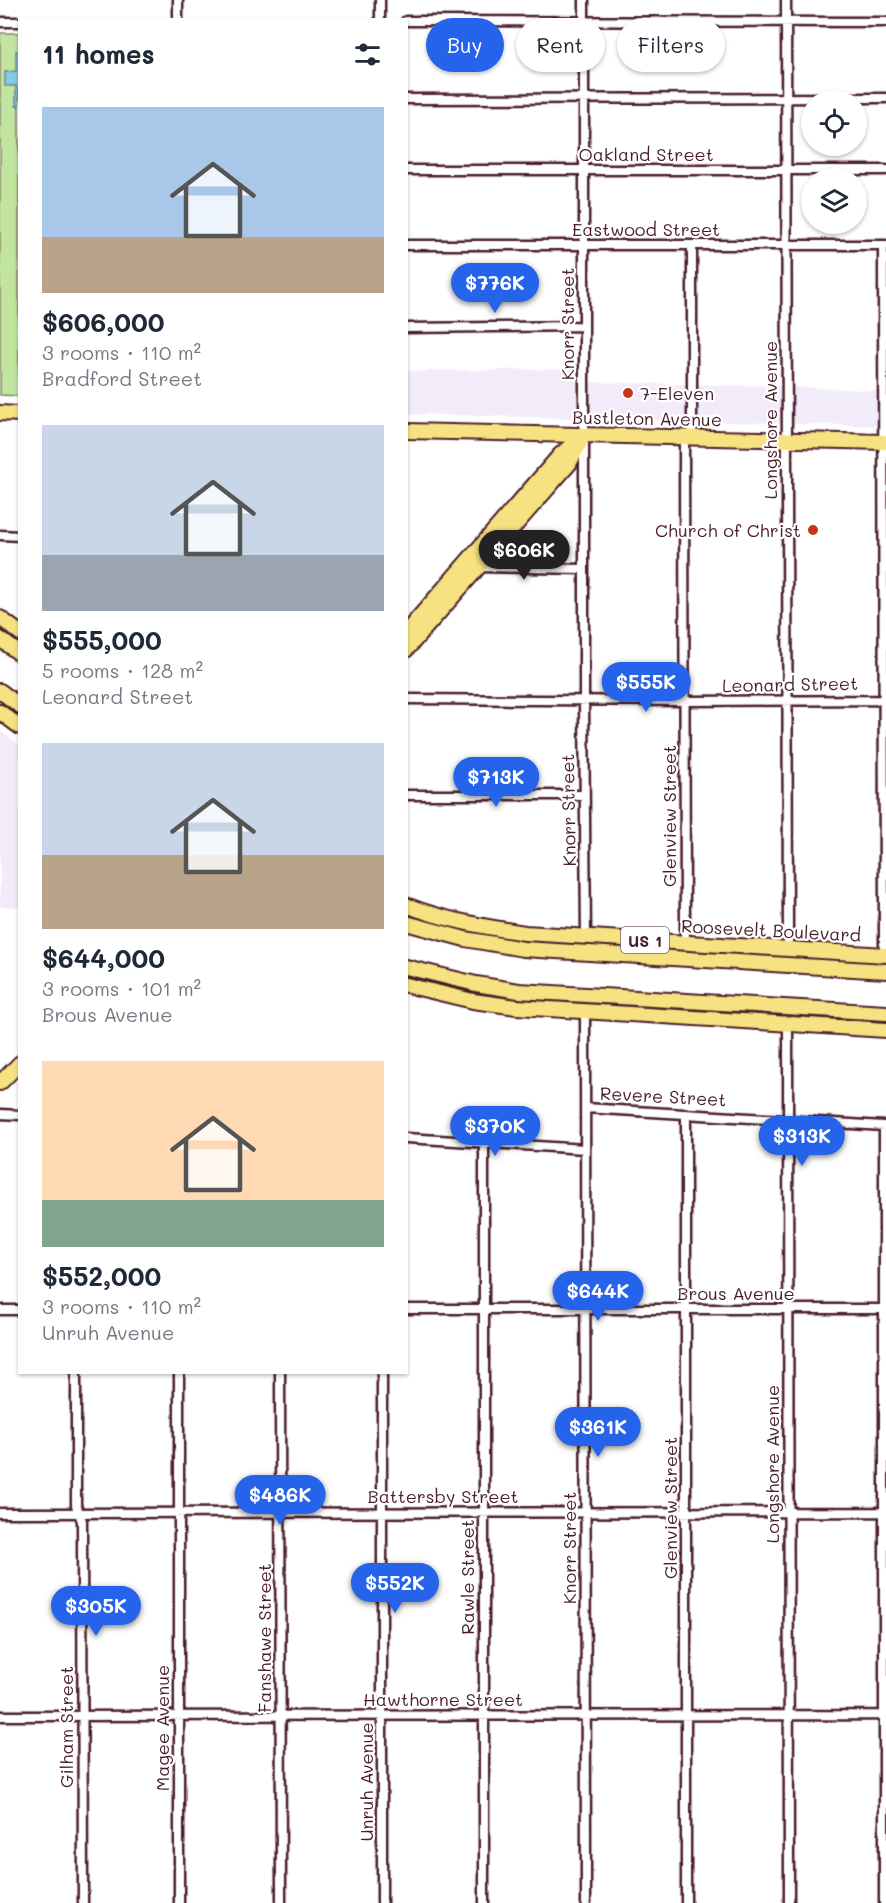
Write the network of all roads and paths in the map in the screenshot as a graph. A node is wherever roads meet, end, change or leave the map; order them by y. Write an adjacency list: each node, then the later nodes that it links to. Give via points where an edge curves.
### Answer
1 (178, 0): 5 (street)
2 (380, 0): 6 (street)
3 (584, 0): 7 (street, Knorr Street)
4 (786, 0): 11 (street, Longshore Avenue)
5 (178, 18)
6 (380, 18)
7 (584, 18)
8 (408, 21): 9 (street)
9 (516, 21)
10 (605, 21): 11 (street)
11 (786, 21): 14 (street); 16 (street, Longshore Avenue)
12 (0, 22): 13 (street)
13 (18, 22)
14 (886, 22)
15 (584, 72): 19 (street, Knorr Street)
16 (786, 98): 17 (street); 19 (street); 21 (street, Longshore Avenue)
17 (886, 98)
18 (408, 99): 19 (street)
19 (584, 99): 23 (street, Knorr Street)
20 (408, 170): 23 (street, Oakland Street)
21 (786, 170): 22 (street, Oakland Street); 23 (street, Oakland Street); 27 (street, Longshore Avenue)
22 (886, 170)
23 (585, 171): 25 (street, Knorr Street)
24 (408, 245): 25 (street, Eastwood Street)
25 (584, 245): 26 (street, Eastwood Street); 29 (street, Knorr Street)
26 (692, 245): 27 (street, Eastwood Street); 35 (street, Glenview Street)
27 (786, 245): 28 (street, Eastwood Street); 36 (street, Longshore Avenue)
28 (884, 245): 37 (street)
29 (584, 326): 30 (street); 34 (street, Knorr Street)
30 (408, 328)
31 (0, 413): 32 (main road)
32 (18, 414)
33 (408, 431): 34 (main road, Bustleton Avenue)
34 (584, 435): 35 (main road, Bustleton Avenue); 40 (main road, via 560,455); 41 (street, Knorr Street)
35 (688, 437): 36 (main road, Bustleton Avenue); 55 (street, Glenview Street)
36 (787, 440): 37 (main road, Bustleton Avenue); 53 (street, Longshore Avenue)
37 (884, 442): 54 (street)
38 (0, 535): 39 (street)
39 (18, 536)
40 (471, 566): 41 (street); 44 (main road); 48 (main road)
41 (583, 569): 52 (street, Knorr Street)
42 (0, 618): 45 (main road)
43 (0, 624): 46 (main road)
44 (408, 630)
45 (18, 631)
46 (18, 632)
47 (0, 639): 49 (main road)
48 (408, 647)
49 (18, 652)
50 (0, 691): 56 (main road)
51 (408, 699): 52 (street, Leonard Street)
52 (584, 700): 55 (street, Leonard Street); 60 (street, Knorr Street)
53 (788, 700): 54 (street, Leonard Street); 55 (street, Leonard Street); 65 (street, Longshore Avenue)
54 (885, 700): 66 (street)
55 (686, 701): 64 (street, Glenview Street)
56 (18, 704)
57 (0, 712): 58 (main road)
58 (18, 726)
59 (408, 795): 60 (street)
60 (584, 795): 63 (street, Knorr Street)
61 (408, 906): 63 (main road, Roosevelt Boulevard / US 1, via 486,927)
62 (408, 924): 68 (main road, Roosevelt Boulevard / US 1, via 523,949)
63 (586, 937): 64 (main road, Roosevelt Boulevard / US 1)
64 (685, 943): 65 (main road, Roosevelt Boulevard / US 1)
65 (788, 949): 66 (main road, Roosevelt Boulevard / US 1)
66 (885, 955)
67 (408, 968): 71 (main road, via 519,991)
68 (886, 971)
69 (408, 984): 70 (main road, via 483,1003)
70 (585, 1012): 72 (main road); 76 (street, Knorr Street)
71 (886, 1013)
72 (788, 1024): 73 (main road); 80 (street, Longshore Avenue)
73 (886, 1030)
74 (18, 1065): 75 (main road)
75 (0, 1083)
76 (585, 1108): 78 (street, Revere Street); 83 (street, Knorr Street)
77 (0, 1114): 79 (street)
78 (686, 1114): 80 (street, Revere Street); 87 (street, Glenview Street)
79 (18, 1115)
80 (788, 1120): 88 (street, Longshore Avenue); 89 (street, Revere Street, via 884,1126)
81 (408, 1138): 82 (street)
82 (484, 1143): 83 (street); 85 (street, Rawle Street)
83 (585, 1149): 86 (street, Knorr Street)
84 (408, 1309): 85 (street, Brous Avenue)
85 (484, 1309): 86 (street, Brous Avenue); 103 (street, Rawle Street)
86 (585, 1309): 87 (street, Brous Avenue); 104 (street, Knorr Street)
87 (686, 1309): 88 (street, Brous Avenue); 105 (street, Glenview Street)
88 (789, 1309): 89 (street, Brous Avenue); 96 (street, Longshore Avenue)
89 (885, 1309): 97 (street)
90 (0, 1310): 91 (street)
91 (18, 1310)
92 (76, 1374): 99 (street, Gilham Street)
93 (178, 1374): 100 (street, Magee Avenue)
94 (280, 1374): 101 (street, Fanshawe Street)
95 (382, 1374): 102 (street, Unruh Avenue)
96 (789, 1512): 97 (street, Battersby Street); 105 (street, Battersby Street); 107 (street, Longshore Avenue)
97 (885, 1512): 108 (street)
98 (0, 1513): 99 (street, Battersby Street)
99 (79, 1513): 100 (street, Battersby Street); 110 (street, Gilham Street)
100 (179, 1513): 101 (street, Battersby Street); 111 (street, Magee Avenue)
101 (280, 1513): 102 (street, Battersby Street); 112 (street, Fanshawe Street)
102 (382, 1513): 103 (street, Battersby Street); 113 (street, Unruh Avenue)
103 (483, 1513): 104 (street, Battersby Street); 114 (street, Rawle Street)
104 (585, 1513): 105 (street, Battersby Street); 115 (street, Knorr Street)
105 (686, 1513): 106 (street, Glenview Street)
106 (686, 1715): 107 (street, Hawthorne Street); 115 (street, Hawthorne Street); 122 (street, Glenview Street)
107 (789, 1715): 108 (street, Hawthorne Street); 123 (street, Longshore Avenue)
108 (885, 1715): 124 (street)
109 (0, 1716): 110 (street, Hawthorne Street)
110 (82, 1716): 111 (street, Hawthorne Street); 116 (street, Gilham Street)
111 (179, 1716): 112 (street, Hawthorne Street); 117 (street, Magee Avenue)
112 (281, 1716): 113 (street, Hawthorne Street); 118 (street, Fanshawe Street)
113 (382, 1716): 114 (street, Hawthorne Street); 119 (street, Unruh Avenue)
114 (484, 1716): 115 (street, Hawthorne Street); 120 (street, Rawle Street)
115 (585, 1716): 121 (street, Knorr Street)
116 (83, 1903)
117 (179, 1903)
118 (281, 1903)
119 (382, 1903)
120 (484, 1903)
121 (586, 1903)
122 (686, 1903)
123 (789, 1903)
124 (884, 1903)

